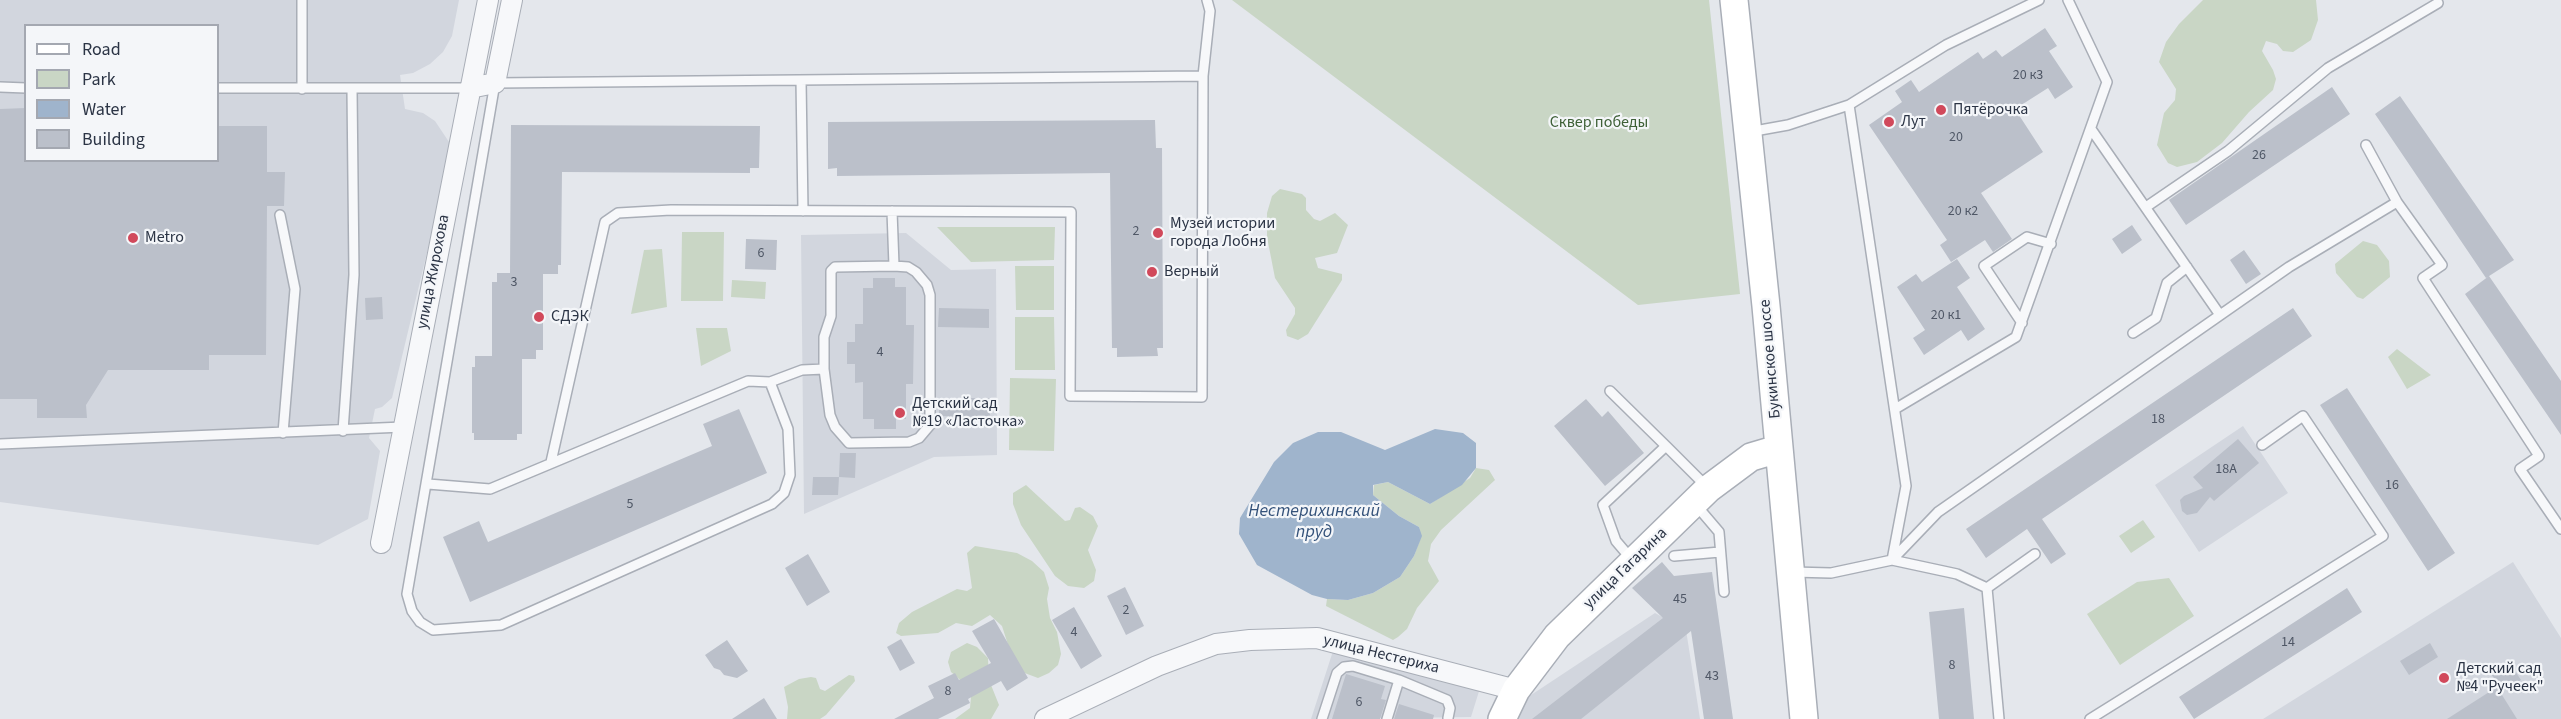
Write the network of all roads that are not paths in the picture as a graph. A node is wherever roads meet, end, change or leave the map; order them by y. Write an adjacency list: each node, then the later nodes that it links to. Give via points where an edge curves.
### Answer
1 (302, 0): 16 (lane)
2 (488, 0): 15 (street, улица Жирохова)
3 (512, 0): 11 (street)
4 (1207, 0): 9 (lane, via 1210,10)
5 (1734, 0): 20 (main road, Букинское шоссе)
6 (2039, 0): 18 (lane, via 1946,45)
7 (2068, 0): 19 (lane, via 2107,82)
8 (2438, 3): 23 (lane, via 2328,68 2228,151)
9 (1203, 76): 10 (lane); 25 (lane, via 1202,397 1070,396 1071,212)
10 (801, 80): 11 (lane); 24 (lane)
11 (495, 83): 15 (street); 45 (lane)
12 (0, 87): 13 (lane)
13 (24, 88)
14 (219, 88): 16 (lane)
15 (470, 88): 17 (lane); 37 (street, улица Жирохова)
16 (302, 89): 17 (lane)
17 (352, 89): 38 (lane, via 354,275)
18 (1849, 105): 20 (lane, via 1788,126); 36 (lane)
19 (2091, 129): 23 (lane); 27 (lane)
20 (1747, 133): 43 (main road, Букинское шоссе)
21 (2366, 145): 22 (lane)
22 (2397, 202): 30 (lane, via 2289,267); 47 (lane, via 2442,265 2423,278 2538,456 2520,469)
23 (2146, 207): 29 (lane)
24 (803, 211): 25 (lane); 44 (lane, via 671,210 618,213 605,222)
25 (892, 211): 28 (lane)
26 (280, 215): 39 (lane, via 295,289)
27 (2051, 244): 31 (lane); 31 (lane, via 2027,237 1984,266)
28 (894, 266): 33 (lane, via 832,268); 33 (lane, via 915,272 930,295 930,425 926,432 909,442 849,443 840,436 830,415)
29 (2187, 267): 30 (lane); 32 (lane, via 2167,284 2156,318)
30 (2220, 315): 52 (lane, via 1938,512)
31 (2022, 323): 36 (lane, via 2016,337)
32 (2133, 333)
33 (824, 369): 34 (lane, via 802,370)
34 (770, 382): 44 (lane, via 748,381); 45 (lane, via 788,429 790,475 784,493 772,504 501,625 433,630 412,611 407,594)
35 (1610, 391): 42 (lane)
36 (1895, 409): 52 (lane, via 1905,486)
37 (403, 427): 38 (lane); 48 (street, улица Жирохова)
38 (343, 431): 39 (lane)
39 (283, 433): 40 (lane)
40 (0, 444)
41 (2262, 445): 66 (lane, via 2303,416 2383,536)
42 (1666, 446): 46 (lane); 53 (lane, via 1603,505 1616,541)
43 (1778, 449): 46 (main road, улица Гагарина, via 1751,458); 54 (main road, Букинское шоссе)
44 (551, 462): 45 (lane, via 490,489)
45 (428, 484)
46 (1701, 496): 49 (lane, via 1719,532); 53 (main road, улица Гагарина)
47 (2561, 529)
48 (381, 543)
49 (1720, 552): 51 (lane); 56 (lane)
50 (2035, 555): 55 (lane)
51 (1674, 556)
52 (1892, 560): 54 (lane, via 1832,573); 55 (lane, via 1957,573)
53 (1634, 562): 58 (main road, улица Гагарина, via 1557,636)
54 (1791, 572): 64 (main road, Букинское шоссе)
55 (1987, 588): 65 (lane)
56 (1724, 592)
57 (1399, 680): 60 (lane, via 1353,666 1344,667 1337,673); 61 (lane); 62 (lane, via 1447,700)
58 (1516, 690): 59 (street, улица Нестериха, via 1317,638 1250,640 1216,644 1167,662); 63 (main road, улица Гагарина)
59 (1045, 719)
60 (1322, 719)
61 (1387, 719)
62 (1449, 719)
63 (1502, 719)
64 (1804, 719)
65 (1999, 719)
66 (2090, 719)

